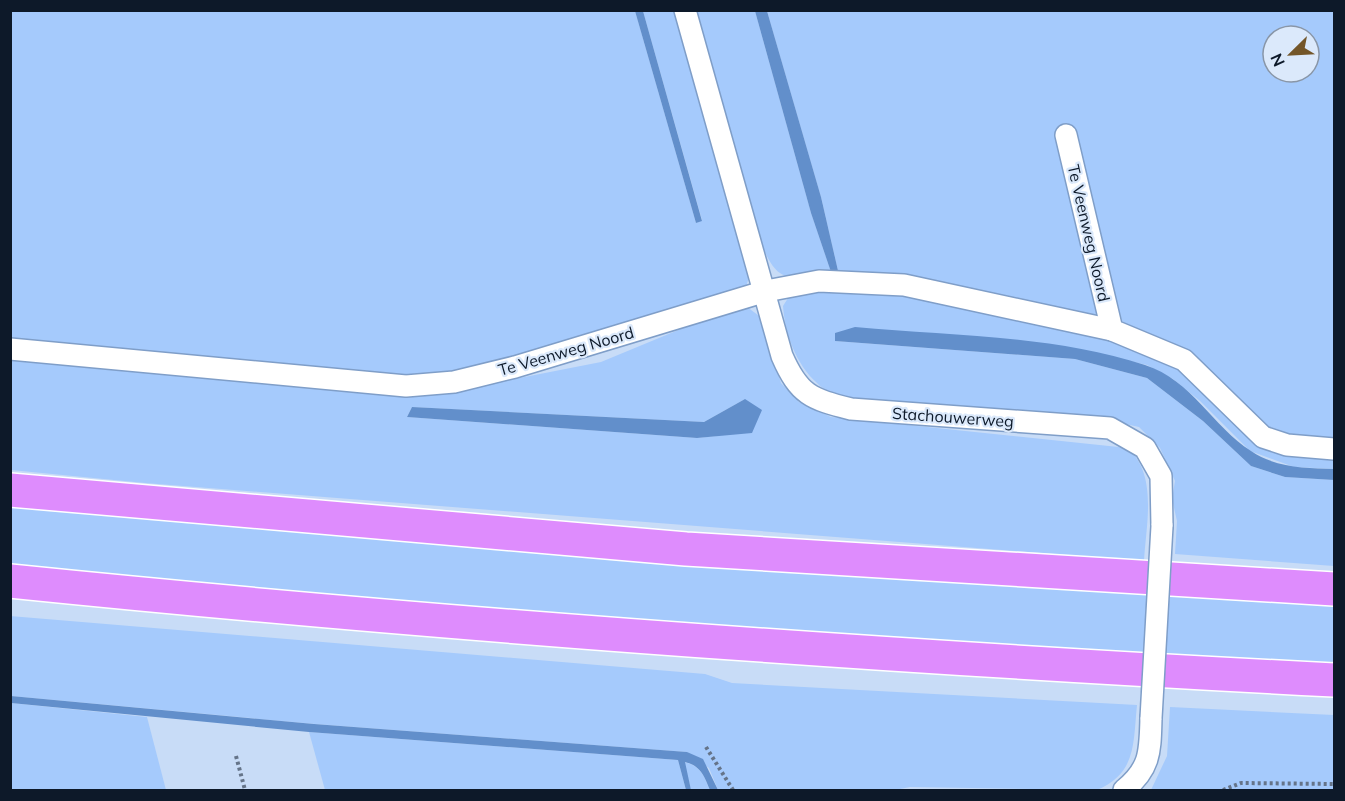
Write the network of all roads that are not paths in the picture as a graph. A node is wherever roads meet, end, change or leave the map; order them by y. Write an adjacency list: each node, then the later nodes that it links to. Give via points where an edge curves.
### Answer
1 (685, 10): 3 (street, Stachouwerweg)
2 (1066, 135): 4 (street, Te Veenweg Noord)
3 (766, 291): 4 (street, Te Veenweg Noord, via 819,281 904,285); 5 (street, Te Veenweg Noord, via 515,367 454,382 406,386); 11 (street, Stachouwerweg, bridge, via 782,356 793,382 818,401 851,410 1110,428 1145,448 1161,476 1162,526 1150,753 1140,777)
4 (1112, 330): 6 (street, Te Veenweg Noord, via 1184,360 1263,437 1287,445)
5 (10, 349)
6 (1335, 449)
7 (10, 490): 9 (highway, via 686,549)
8 (10, 581): 10 (highway, via 570,631)
9 (1335, 588)
10 (1335, 680)
11 (1124, 790)

